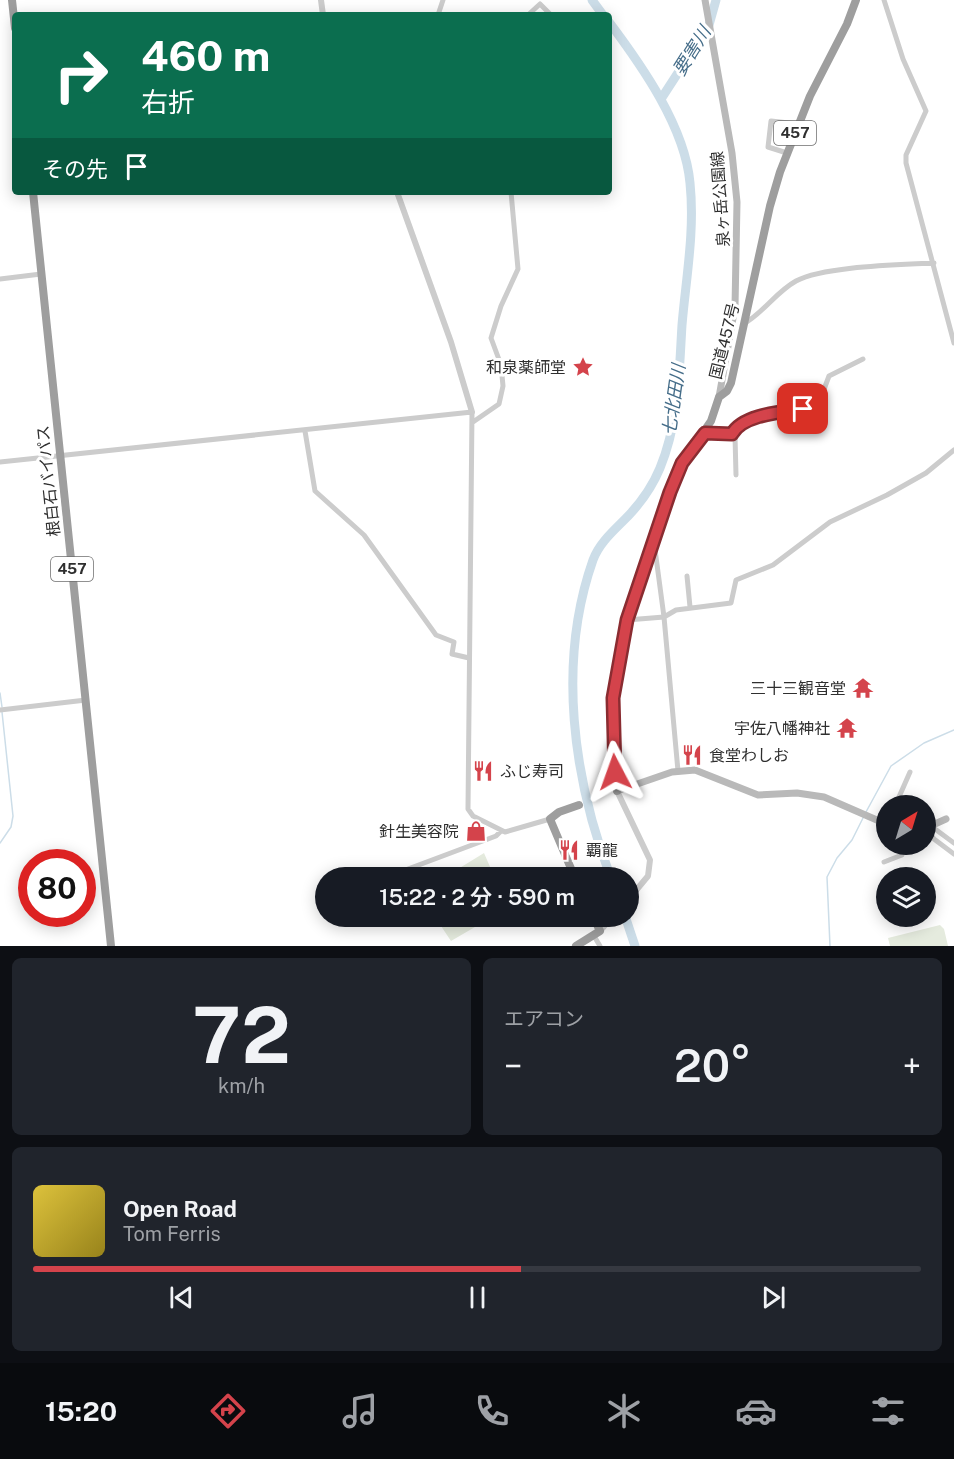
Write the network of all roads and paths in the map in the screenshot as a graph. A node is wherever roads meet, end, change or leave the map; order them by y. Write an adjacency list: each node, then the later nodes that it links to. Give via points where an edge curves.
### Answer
1 (705, 0): 17 (main road, 泉ヶ岳公園線, via 732,153 737,237 735,307)
2 (856, 0): 6 (highway, 国道457号 / 457)
3 (884, 0): 11 (street, via 903,60 926,111 906,163)
4 (531, 12): 5 (street, via 540,4)
5 (548, 12)
6 (798, 124): 7 (highway, 国道457号 / 457); 7 (street, via 771,121 768,147)
7 (787, 153): 14 (highway, 国道457号 / 457, via 770,206)
8 (33, 195): 12 (highway, 根白石バイパス / 457)
9 (398, 195): 18 (street, via 452,342)
10 (511, 195): 19 (street, via 518,268 491,338 501,365 503,386 499,404)
11 (934, 263): 14 (street, via 812,275 783,290); 15 (street)
12 (41, 274): 13 (street); 24 (highway, 根白石バイパス / 457)
13 (0, 279)
14 (745, 323): 17 (highway, 国道457号 / 457, via 731,383 727,392)
15 (954, 343)
16 (863, 359): 22 (street, via 829,376 817,408 759,418 738,426)
17 (718, 397): 21 (highway, 国道457号 / 457)
18 (472, 412): 19 (street); 20 (street)
19 (473, 422): 32 (street)
20 (305, 430): 24 (street); 32 (street, via 315,491 364,536 436,635 454,642 452,654)
21 (705, 433): 22 (street); 27 (highway, 国道457号 / 457, via 682,463)
22 (732, 434): 26 (street)
23 (954, 450): 29 (street, via 917,478 830,522 773,565 736,580 731,603)
24 (60, 455): 25 (street); 33 (highway, 根白石バイパス / 457)
25 (0, 462)
26 (736, 475)
27 (653, 541): 30 (street); 31 (highway, 国道457号 / 457)
28 (687, 576): 29 (street)
29 (690, 608): 30 (street)
30 (664, 617): 31 (street); 35 (street)
31 (627, 620): 37 (highway, 国道457号 / 457, via 613,698)
32 (469, 658): 45 (street, via 468,809 473,816)
33 (86, 700): 34 (street); 58 (highway, 根白石バイパス / 457)
34 (0, 710)
35 (678, 771): 37 (main road); 43 (main road, via 701,771 758,795 815,795)
36 (910, 772): 38 (street)
37 (617, 791): 54 (street, via 650,861 648,876)
38 (901, 795)
39 (579, 805): 41 (highway)
40 (954, 815): 42 (street)
41 (550, 819): 45 (street); 53 (highway)
42 (946, 819): 44 (main road)
43 (876, 820)
44 (936, 823)
45 (501, 831): 52 (street)
46 (936, 832): 48 (street)
47 (936, 840): 49 (street)
48 (954, 843)
49 (954, 854)
50 (902, 855): 51 (street)
51 (884, 862)
52 (413, 867)
53 (570, 867)
54 (639, 888)
55 (596, 927): 57 (highway)
56 (603, 927): 57 (street)
57 (597, 933): 59 (highway); 60 (street)
58 (111, 946)
59 (576, 946)
60 (600, 946)

